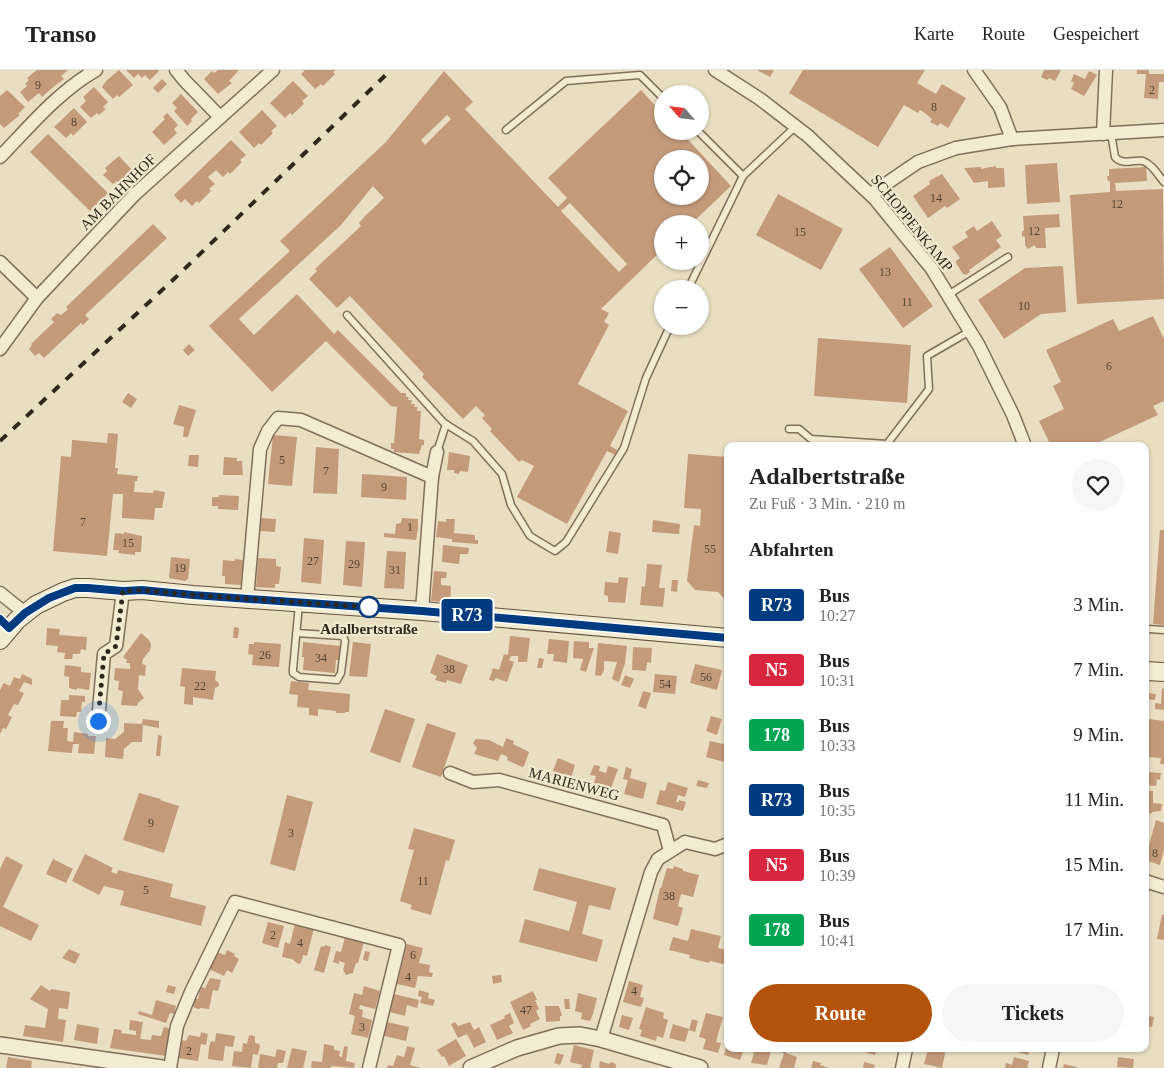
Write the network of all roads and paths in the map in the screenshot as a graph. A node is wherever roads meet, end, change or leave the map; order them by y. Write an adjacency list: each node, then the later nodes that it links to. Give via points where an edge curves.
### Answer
1 (96, 70): 15 (street, via 51,104)
2 (176, 70): 8 (street)
3 (273, 70): 8 (street, AM BAHNHOF)
4 (715, 70): 9 (street, SCHOPPENKAMP)
5 (974, 70): 13 (street, via 1000,107)
6 (1106, 70): 12 (street)
7 (654, 89): 10 (lane, via 640,75 566,81)
8 (220, 117): 23 (street, AM BAHNHOF, via 134,195)
9 (796, 126): 16 (lane); 18 (street, SCHOPPENKAMP)
10 (506, 130)
11 (1164, 130): 12 (street)
12 (1107, 134): 13 (street); 17 (lane, via 1117,160 1143,162)
13 (1012, 139): 18 (street, via 956,148 918,162)
14 (707, 140): 16 (lane)
15 (0, 157)
16 (743, 176): 21 (lane)
17 (1164, 182)
18 (871, 194): 22 (street, SCHOPPENKAMP, via 932,269)
19 (1008, 257): 22 (lane)
20 (0, 262): 23 (street)
21 (692, 280)
22 (948, 295): 25 (street, SCHOPPENKAMP)
23 (37, 298): 27 (street, AM BAHNHOF)
24 (347, 315): 28 (lane)
25 (970, 331): 31 (lane, via 927,356 928,389); 32 (street, SCHOPPENKAMP, via 1013,414)
26 (666, 335): 28 (lane, via 646,378 624,448 566,542 555,551 530,536 511,505 502,474 473,441)
27 (0, 349)
28 (446, 424): 33 (lane)
29 (788, 429): 30 (lane, via 799,429 811,439)
30 (849, 442)
31 (889, 442)
32 (1024, 442)
33 (437, 452): 34 (street)
34 (432, 477): 37 (street, via 300,420 278,418 260,449); 39 (street)
35 (123, 591): 37 (main road); 40 (main road, via 75,588 49,598); 48 (street, via 116,646 104,654)
36 (0, 593): 40 (street)
37 (247, 598): 38 (main road)
38 (299, 602): 39 (main road); 44 (lane)
39 (422, 611): 45 (main road)
40 (25, 613): 41 (main road)
41 (3, 629)
42 (1149, 629): 43 (lane)
43 (1164, 630)
44 (296, 632): 44 (lane, via 295,676 337,680 341,673 343,636)
45 (724, 638)
46 (1149, 671): 47 (main road)
47 (1164, 672)
48 (98, 721)
49 (450, 773): 51 (street, MARIENWEG, via 474,782 499,780 663,824)
50 (724, 846): 51 (street, via 715,849 685,842)
51 (670, 851): 54 (street, via 658,859 651,872)
52 (1149, 882): 53 (street)
53 (1164, 887)
54 (601, 1039): 61 (street, via 559,1036 516,1048); 62 (street)
55 (1, 1044): 58 (street)
56 (905, 1052): 63 (street)
57 (1052, 1052): 64 (street)
58 (154, 1067)
59 (170, 1068): 60 (street, via 178,1026 191,992 235,902 399,945)
60 (369, 1068)
61 (471, 1068)
62 (700, 1068)
63 (902, 1068)
64 (1049, 1068)

